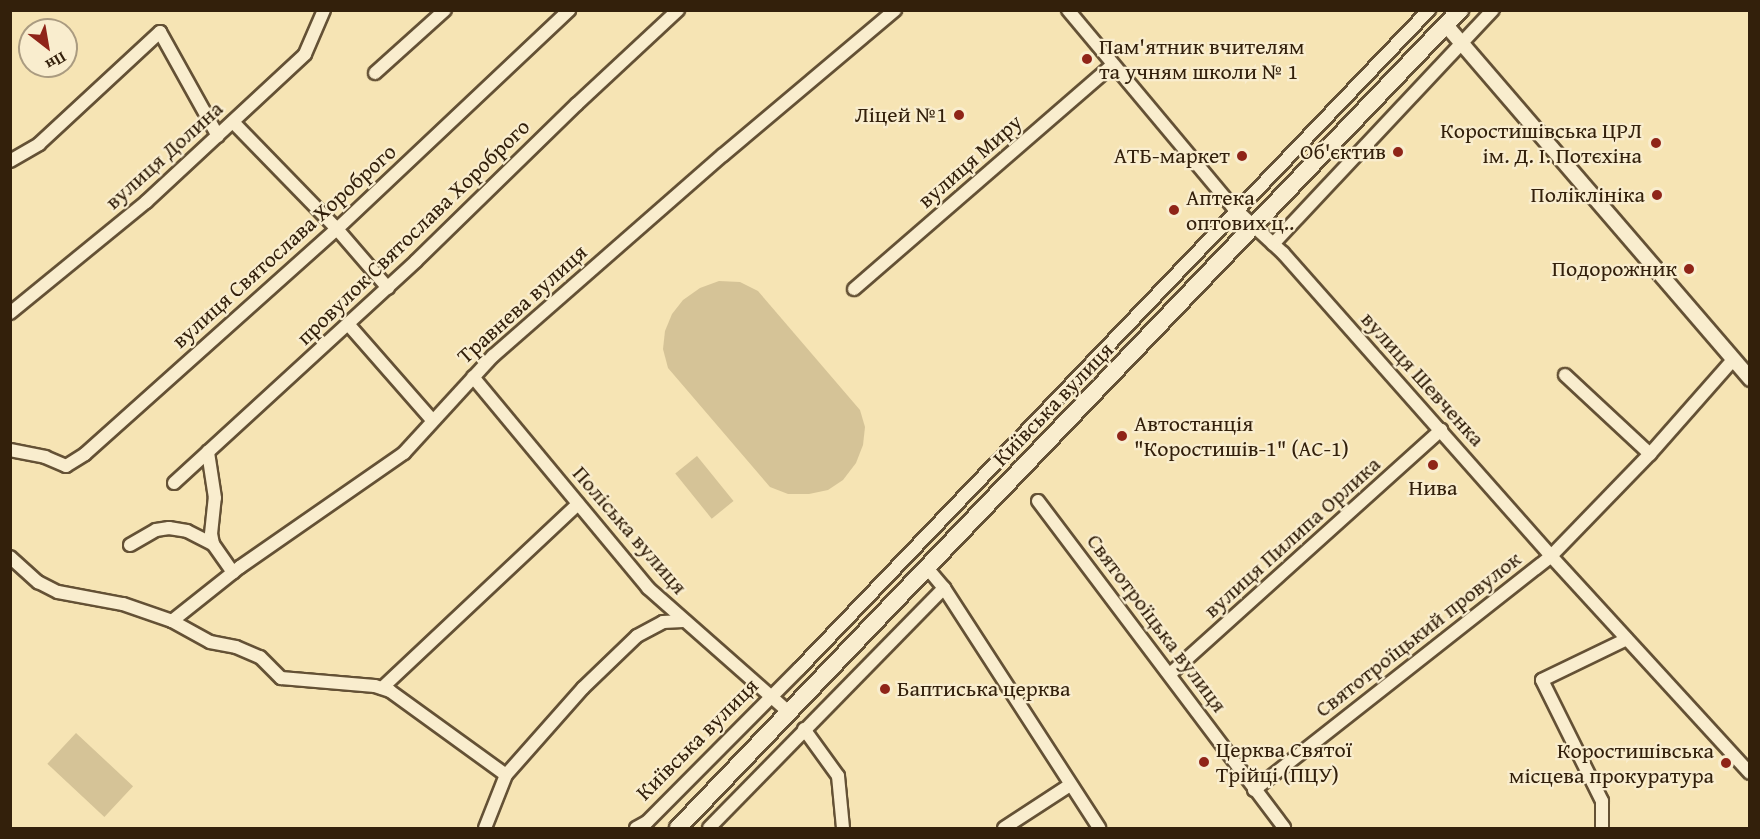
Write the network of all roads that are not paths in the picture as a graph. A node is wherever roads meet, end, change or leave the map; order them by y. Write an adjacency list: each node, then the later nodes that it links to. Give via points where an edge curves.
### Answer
1 (324, 10): 14 (street, вулиця Долина, via 305,54)
2 (445, 10): 13 (street)
3 (569, 10): 19 (street, вулиця Святослава Хороброго)
4 (678, 10): 21 (street, провулок Святослава Хороброго)
5 (895, 10): 27 (street, Травнева вулиця, via 723,155)
6 (1068, 10): 12 (street, вулиця Шевченка)
7 (1428, 10): 17 (street, Київська вулиця)
8 (1460, 10): 10 (main road, Київська вулиця)
9 (1492, 10): 11 (street)
10 (1446, 25): 11 (street); 18 (main road, Київська вулиця)
11 (1462, 43): 20 (street); 25 (street)
12 (1113, 65): 17 (street, вулиця Шевченка); 22 (street, вулиця Миру)
13 (375, 73)
14 (233, 122): 15 (street, вулиця Долина); 19 (street)
15 (218, 136): 16 (street, via 160,32 39,144); 23 (street, вулиця Долина)
16 (10, 161)
17 (1236, 210): 18 (street, вулиця Шевченка); 49 (street, Київська вулиця)
18 (1254, 226): 20 (street, вулиця Шевченка); 41 (main road, Київська вулиця)
19 (337, 229): 21 (street); 31 (street, вулиця Святослава Хороброго, via 85,454 66,466)
20 (1273, 244): 30 (street, вулиця Шевченка)
21 (387, 288): 24 (street, провулок Святослава Хороброго)
22 (855, 289)
23 (10, 313)
24 (348, 324): 29 (street); 32 (street, провулок Святослава Хороброго)
25 (1733, 360): 28 (street); 33 (street, Святотроїцький провулок)
26 (1565, 375): 33 (street)
27 (473, 377): 29 (street, Травнева вулиця); 36 (street, Поліська вулиця)
28 (1749, 379)
29 (432, 420): 42 (street, Травнева вулиця, via 404,453)
30 (1441, 430): 39 (street, вулиця Шевченка); 47 (street, вулиця Пилипа Орлика)
31 (10, 450)
32 (208, 452): 34 (street, провулок Святослава Хороброго); 38 (street, via 215,498)
33 (1650, 454): 39 (street, Святотроїцький провулок)
34 (174, 483)
35 (1038, 501): 47 (street, Святотроїцька вулиця)
36 (578, 504): 45 (street, Поліська вулиця, via 648,588); 48 (street)
37 (130, 544): 38 (street, via 156,530 170,528 187,531)
38 (213, 544): 42 (street)
39 (1551, 556): 46 (street, вулиця Шевченка); 55 (street, Святотроїцький провулок)
40 (10, 557): 44 (street, via 38,582 58,592 123,604)
41 (928, 569): 43 (street); 50 (main road, Київська вулиця)
42 (233, 573): 44 (street, Травнева вулиця)
43 (944, 588): 51 (street); 54 (street)
44 (172, 621): 48 (street, via 210,642 260,657 281,678)
45 (683, 621): 49 (street, Поліська вулиця); 53 (street, via 663,622 636,636 540,734)
46 (1627, 639): 52 (street, вулиця Шевченка); 64 (street, via 1542,680 1602,801)
47 (1170, 674): 55 (street, Святотроїцька вулиця)
48 (382, 688): 53 (street)
49 (770, 697): 50 (street, Поліська вулиця); 57 (street, Київська вулиця, via 647,822)
50 (790, 713): 58 (main road, Київська вулиця)
51 (804, 729): 59 (street); 60 (street, via 838,776)
52 (1749, 773)
53 (506, 775): 56 (street)
54 (1071, 785): 61 (street); 62 (street)
55 (1254, 790): 63 (street, Святотроїцька вулиця)
56 (485, 828)
57 (636, 828)
58 (678, 828)
59 (709, 828)
60 (843, 828)
61 (1004, 828)
62 (1099, 828)
63 (1284, 828)
64 (1602, 828)

